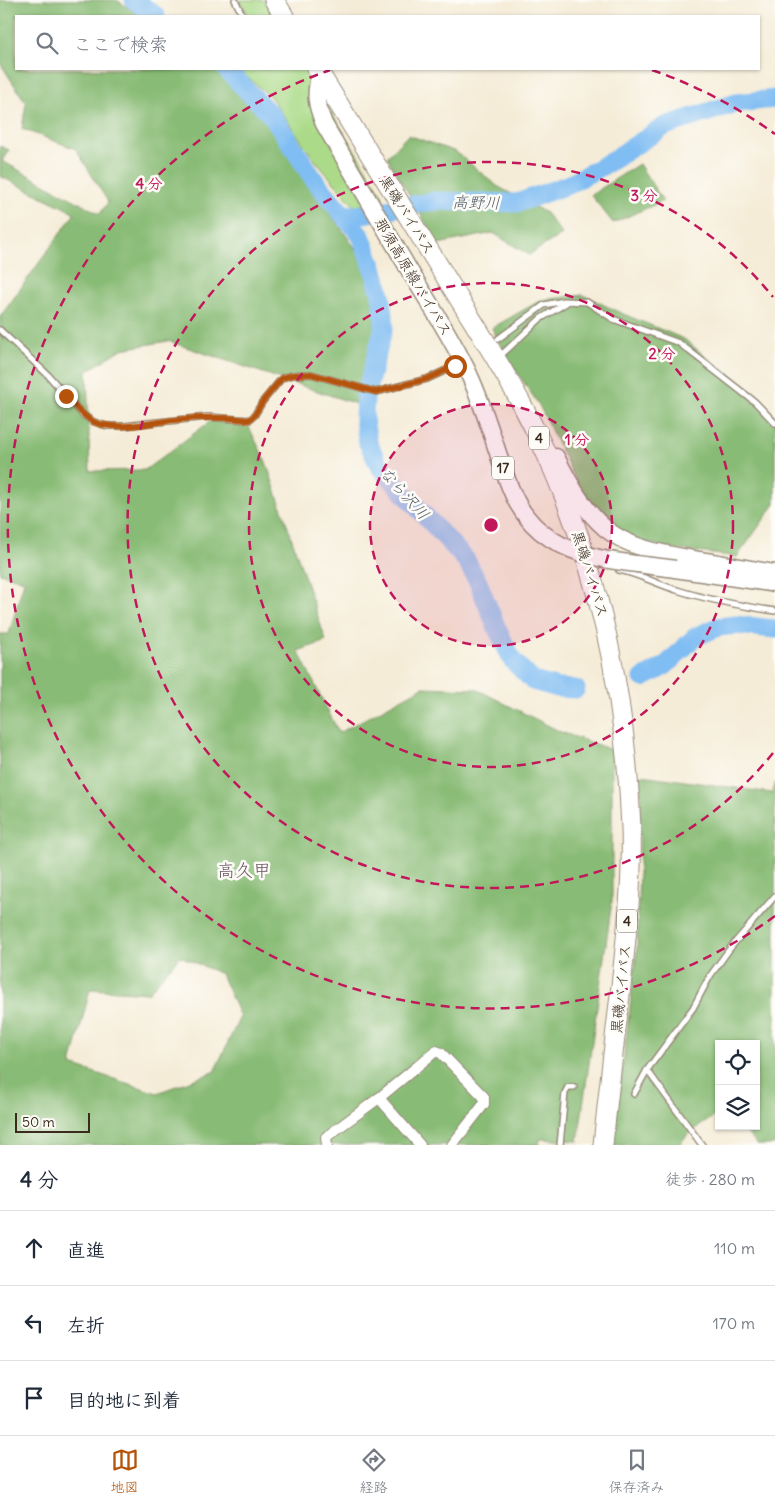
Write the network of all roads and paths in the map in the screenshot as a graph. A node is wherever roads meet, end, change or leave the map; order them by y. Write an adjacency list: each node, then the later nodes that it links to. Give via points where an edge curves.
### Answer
1 (235, 0): 3 (lane)
2 (274, 0): 4 (highway)
3 (242, 15)
4 (283, 15)
5 (318, 71): 9 (highway, 黒磯バイパス / 4); 15 (main road, 那須高原線バイパス / 17, bridge, via 317,108 324,124 466,369 485,414 507,483 524,514 549,538 577,552)
6 (568, 301): 8 (lane, via 544,305); 9 (lane, via 540,319); 12 (lane, via 587,302 613,318 679,343 755,402)
7 (0, 330): 10 (lane, via 48,375 83,415 107,426 208,417 249,420 282,378 293,375 311,374 376,392 427,379)
8 (498, 339)
9 (496, 359): 11 (highway, 黒磯バイパス / 4)
10 (455, 366)
11 (511, 385): 14 (main road, via 578,496 605,529 625,541 658,552); 26 (highway, 黒磯バイパス / 4, via 556,476 591,564 615,673 628,766 631,831 626,945)
12 (775, 424)
13 (615, 569): 16 (lane, via 632,572 676,590)
14 (775, 573)
15 (775, 584)
16 (775, 611)
17 (775, 896): 18 (lane, via 731,947 693,1008)
18 (647, 1070): 20 (lane); 27 (lane)
19 (574, 1087): 25 (lane, via 565,1093)
20 (634, 1094)
21 (379, 1098): 22 (street, via 326,1137); 23 (street); 24 (street, via 436,1051 441,1053 484,1097 484,1104)
22 (327, 1145)
23 (420, 1145)
24 (452, 1145)
25 (560, 1145)
26 (602, 1145)
27 (702, 1145)

